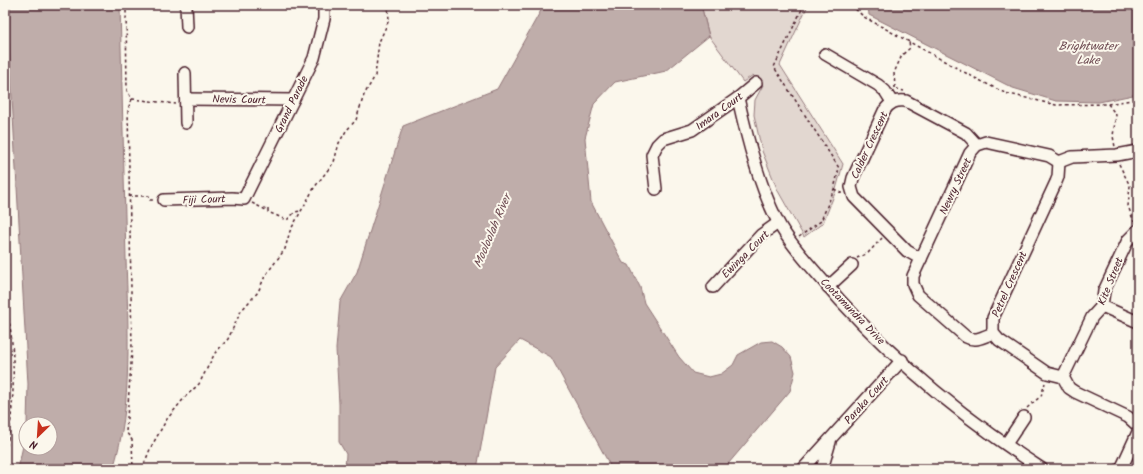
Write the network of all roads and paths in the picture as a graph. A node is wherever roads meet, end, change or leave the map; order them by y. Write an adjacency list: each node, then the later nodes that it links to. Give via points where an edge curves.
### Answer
1 (128, 5): 14 (path, via 127,91)
2 (186, 5): 7 (street)
3 (324, 5): 16 (street, Grand Parade, via 324,18 314,58)
4 (388, 5): 30 (path, via 389,20 379,42 375,76 364,95 356,120 339,142 334,162)
5 (804, 5): 23 (path, via 774,67 839,168)
6 (851, 5): 8 (path, via 864,17)
7 (187, 27)
8 (909, 42): 12 (path, via 910,48 902,55 894,73); 15 (path, via 1005,93 1056,104 1108,104)
9 (825, 54): 12 (street)
10 (185, 73): 17 (street)
11 (756, 83): 13 (street, Imara Court)
12 (893, 94): 19 (street, Calder Crescent, via 899,100 906,101 966,133); 35 (street, Calder Crescent, via 851,187 854,197 887,231 907,251)
13 (738, 98): 22 (street, Imara Court, via 692,130 664,139 656,145 652,155); 31 (street, Cootamundra Drive, via 764,187)
14 (132, 99): 17 (path); 26 (path, via 128,110)
15 (1138, 99)
16 (293, 100): 17 (street, Nevis Court); 28 (street, Grand Parade)
17 (186, 102): 18 (street)
18 (186, 123)
19 (977, 145): 21 (street, Newry Street, via 986,142 1049,156); 35 (street, Newry Street, via 970,153)
20 (1138, 151): 21 (street, via 1117,155 1072,157)
21 (1059, 162): 42 (street, Petrel Crescent, via 1056,182 993,318)
22 (656, 189)
23 (834, 189): 25 (path); 34 (path, via 821,220)
24 (844, 190): 25 (path)
25 (844, 195): 27 (path)
26 (129, 196): 29 (path, via 149,196 150,200); 54 (path, via 132,350 126,432 132,440)
27 (846, 198)
28 (244, 199): 29 (street, Fiji Court); 30 (path, via 287,220 295,212)
29 (164, 200)
30 (300, 211): 55 (path, via 285,249 265,276 258,292 241,311 228,339 215,354 199,384 167,419)
31 (778, 223): 34 (street, Cootamundra Drive); 37 (street, Ewinga Court, via 761,235)
32 (1138, 230): 40 (street, Kite Street, via 1125,246 1104,291)
33 (882, 238): 36 (path, via 868,253)
34 (793, 242): 38 (street, Cootamundra Drive)
35 (921, 259): 42 (street, Newry Street, via 913,276 913,284 918,295 971,340)
36 (852, 264): 38 (street)
37 (713, 286)
38 (828, 287): 43 (street, Cootamundra Drive)
39 (5, 306): 47 (path, via 12,334)
40 (1102, 306): 41 (street); 45 (street, Kite Street, via 1092,317)
41 (1138, 322)
42 (993, 333): 44 (street, Petrel Crescent, via 999,340)
43 (902, 360): 51 (street, Paraka Court); 52 (street, Cootamundra Drive, via 963,412)
44 (1047, 373): 45 (street, Petrel Crescent); 48 (path, via 1041,396 1030,404)
45 (1063, 377): 49 (street, via 1069,388 1075,392 1128,417)
46 (5, 405): 47 (path)
47 (12, 408): 53 (path)
48 (1024, 417): 52 (street)
49 (1138, 426)
50 (1138, 432): 59 (street)
51 (830, 439): 56 (street, Paraka Court); 57 (street, Paraka Court)
52 (1006, 444): 58 (street, Cootamundra Drive)
53 (5, 451)
54 (133, 469)
55 (142, 469)
56 (803, 469)
57 (822, 469)
58 (1042, 469)
59 (1121, 469)

